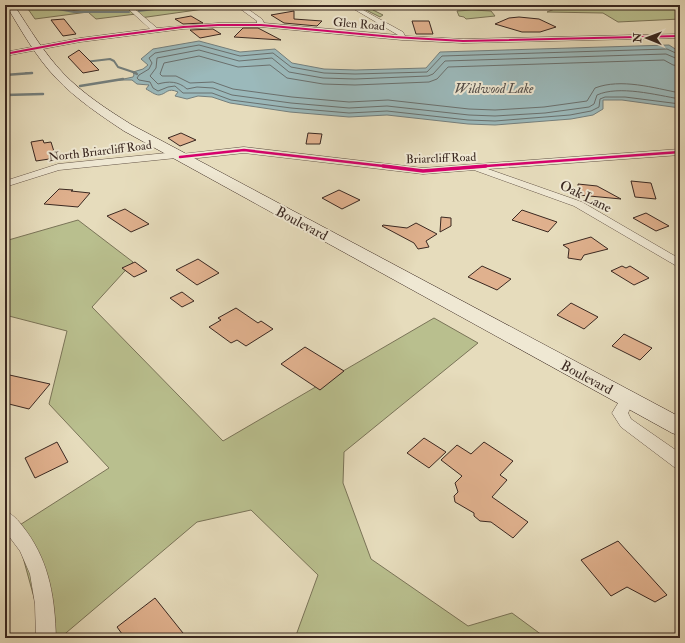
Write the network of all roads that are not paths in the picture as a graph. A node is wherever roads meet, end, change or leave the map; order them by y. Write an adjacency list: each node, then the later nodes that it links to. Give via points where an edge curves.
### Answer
1 (10, 5): 9 (main road, Boulevard)
2 (127, 5): 6 (street)
3 (238, 5): 5 (street, via 260,20)
4 (350, 5): 8 (street, via 401,33)
5 (261, 25): 6 (street, Glen Road); 8 (street, Glen Road)
6 (155, 30): 9 (street, Glen Road)
7 (680, 36): 8 (street, Glen Road, via 463,41)
8 (402, 38)
9 (37, 47): 10 (street, Glen Road); 12 (main road, Boulevard, via 52,67 83,96 128,128)
10 (5, 54)
11 (677, 154): 13 (street, Briarcliff Road)
12 (178, 156): 13 (street, Briarcliff Road, via 244,150 408,170); 14 (street, North Briarcliff Road, via 58,167); 16 (main road, Boulevard)
13 (472, 167): 15 (street, Oak Lane, via 567,199)
14 (5, 184)
15 (680, 264)
16 (628, 399): 17 (main road, Boulevard); 18 (street, Boulevard, via 620,413 626,423)
17 (680, 428)
18 (680, 462)
19 (5, 519): 20 (street, via 16,529 36,563 44,589)
20 (46, 638)

